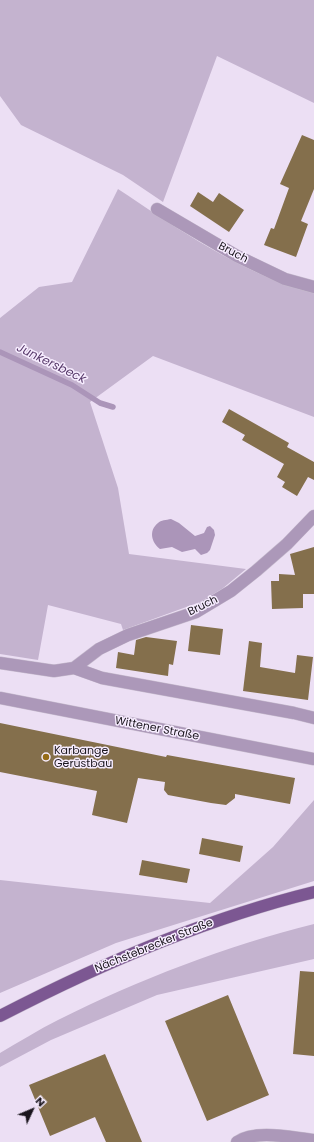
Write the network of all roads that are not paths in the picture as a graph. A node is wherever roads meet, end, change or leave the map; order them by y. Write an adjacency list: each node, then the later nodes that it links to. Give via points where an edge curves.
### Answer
1 (157, 209): 2 (street, Bruch, via 237,256 286,279)
2 (314, 287)
3 (314, 516): 5 (street, Bruch, via 287,544 231,591 196,612 128,635 99,649)
4 (0, 663): 5 (street, Bruch, via 54,671)
5 (74, 668): 7 (street, Bruch, via 102,678)
6 (0, 698): 8 (street, Wittener Straße)
7 (314, 718)
8 (314, 759)
9 (314, 892): 10 (main road, Nächstebrecker Straße, via 199,927 123,957)
10 (0, 1016)
11 (314, 1140): 12 (street, via 258,1136)
12 (237, 1142)

